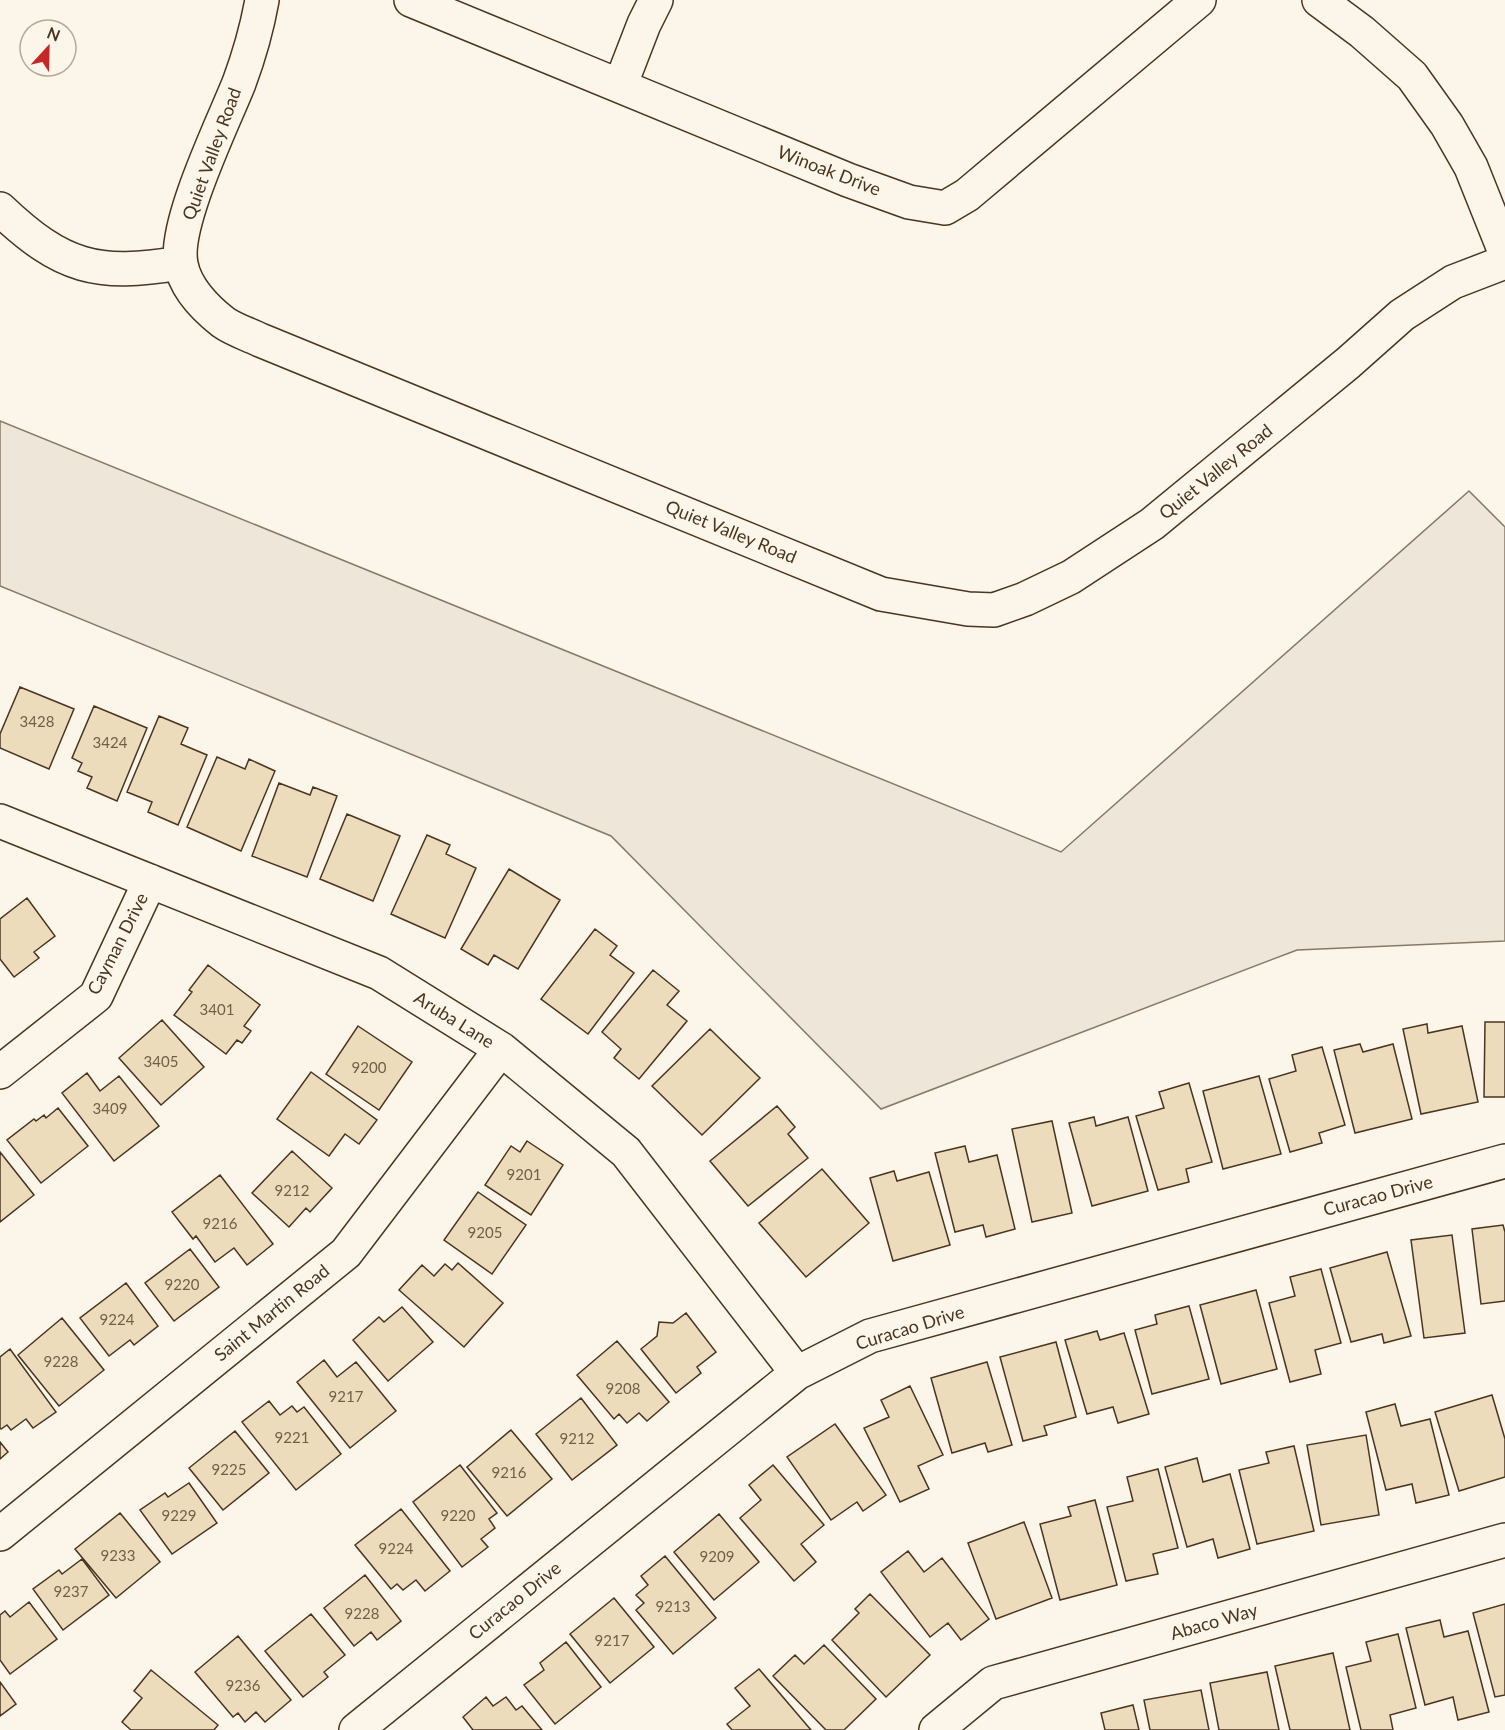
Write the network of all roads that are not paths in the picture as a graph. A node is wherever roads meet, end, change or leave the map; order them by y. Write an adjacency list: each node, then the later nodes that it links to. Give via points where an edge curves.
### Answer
1 (262, 0): 10 (street, Quiet Valley Road, via 240,81 193,195)
2 (411, 0): 6 (street, Winoak Drive)
3 (656, 0): 6 (street)
4 (1199, 0): 6 (street, Winoak Drive, via 967,195 945,208 909,202 848,180)
5 (1319, 0): 8 (street, via 1412,76 1448,125 1471,167)
6 (620, 86)
7 (0, 209): 10 (street, via 47,249 80,264 117,270)
8 (1505, 252)
9 (1505, 262): 10 (street, Quiet Valley Road, via 1453,282 1402,315 1152,524 1071,577 994,610 881,594 260,340 225,323 204,305)
10 (180, 263)
11 (0, 821): 12 (street, Aruba Lane)
12 (150, 881): 13 (street, Aruba Lane, via 379,973); 14 (street, Cayman Drive, via 96,996)
13 (501, 1049): 16 (street, Aruba Lane, via 626,1152); 17 (street, Saint Martin Road, via 346,1252)
14 (0, 1072)
15 (1505, 1161): 16 (street, Curacao Drive, via 870,1336)
16 (796, 1372): 19 (street, Curacao Drive)
17 (0, 1534)
18 (1505, 1540): 20 (street, Abaco Way, via 993,1683)
19 (356, 1730)
20 (936, 1730)

